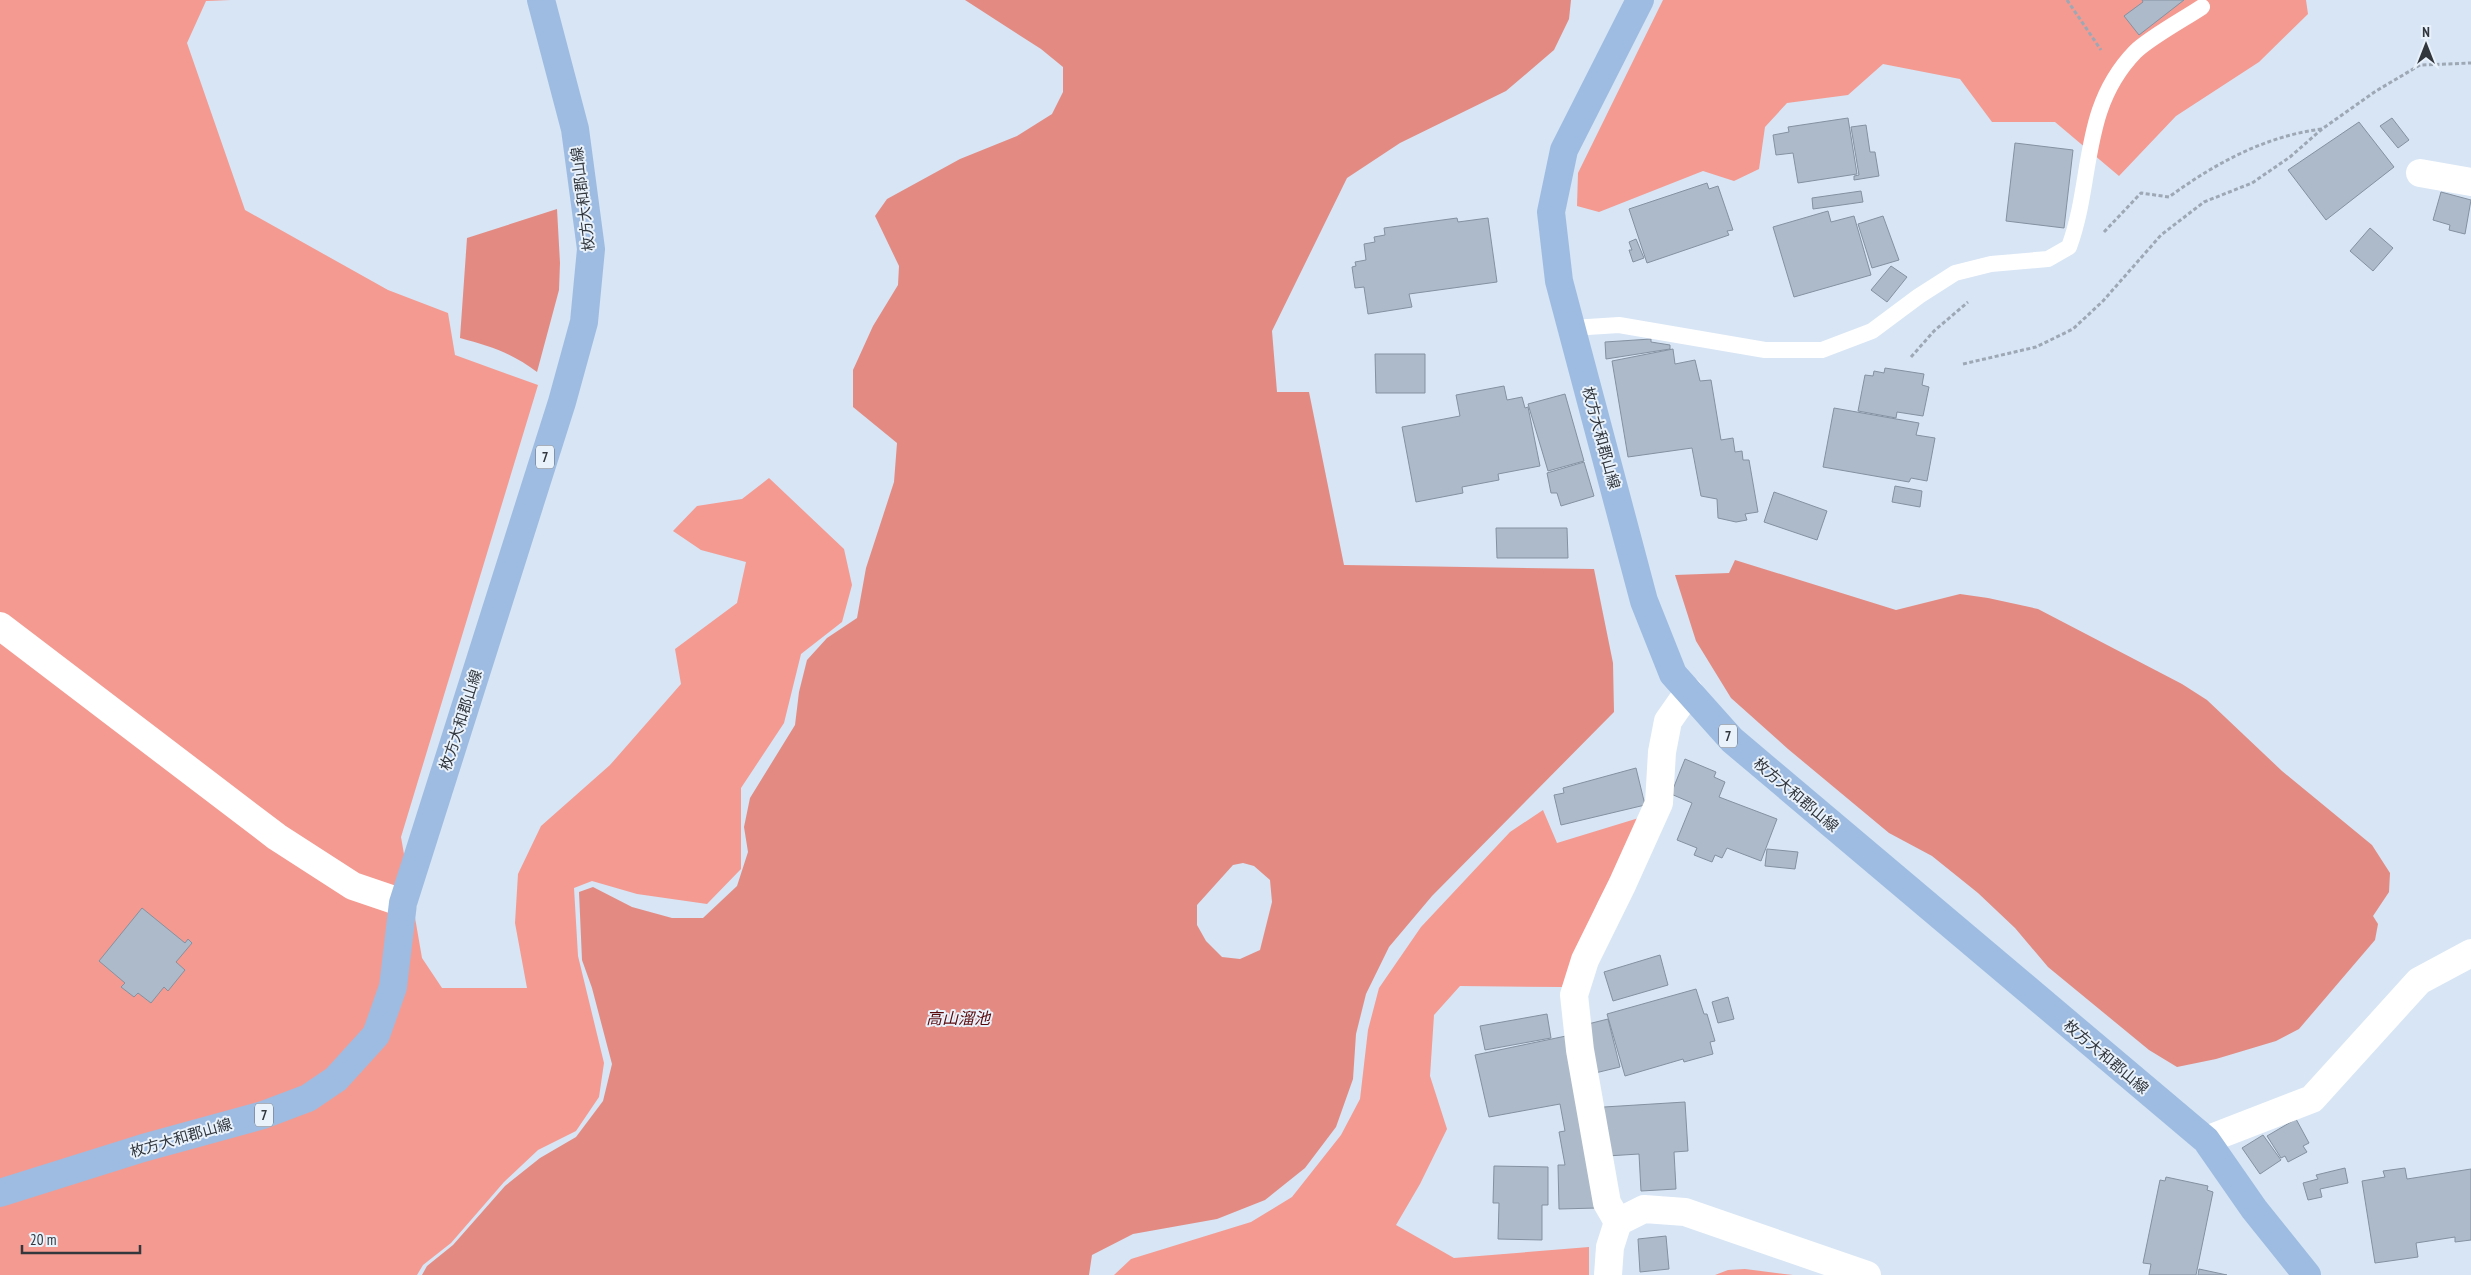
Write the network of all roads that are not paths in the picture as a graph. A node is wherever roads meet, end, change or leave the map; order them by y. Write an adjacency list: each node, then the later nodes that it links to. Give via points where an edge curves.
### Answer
1 (541, 0): 9 (main road, 枚方大和郡山線 / 7, via 575,129 591,248 584,322 562,402)
2 (1640, 0): 6 (main road, 枚方大和郡山線 / 7, via 1564,150 1551,212 1559,281)
3 (2202, 8): 6 (lane, via 2136,51 2106,91 2088,150 2078,223 2069,247 2048,259 1991,264 1955,273 1872,331 1822,350 1765,350 1619,325)
4 (2420, 172): 5 (street)
5 (2471, 182)
6 (1572, 328): 8 (main road, 枚方大和郡山線 / 7, via 1644,601 1673,674)
7 (0, 626): 9 (street, via 276,837 353,886)
8 (1689, 691): 11 (main road, 枚方大和郡山線 / 7, via 1732,740); 13 (street, via 1668,721 1662,752 1659,803 1585,960 1574,995 1580,1050 1607,1204)
9 (403, 903): 12 (main road, 枚方大和郡山線 / 7, via 393,987 376,1035 336,1079 308,1098 263,1115)
10 (2471, 953): 11 (street, via 2419,981 2312,1099)
11 (2206, 1140): 16 (main road, 枚方大和郡山線 / 7, via 2254,1209)
12 (0, 1193)
13 (1618, 1222): 14 (street, via 1610,1247); 15 (street, via 1644,1209 1685,1212)
14 (1608, 1275)
15 (1867, 1275)
16 (2307, 1275)

